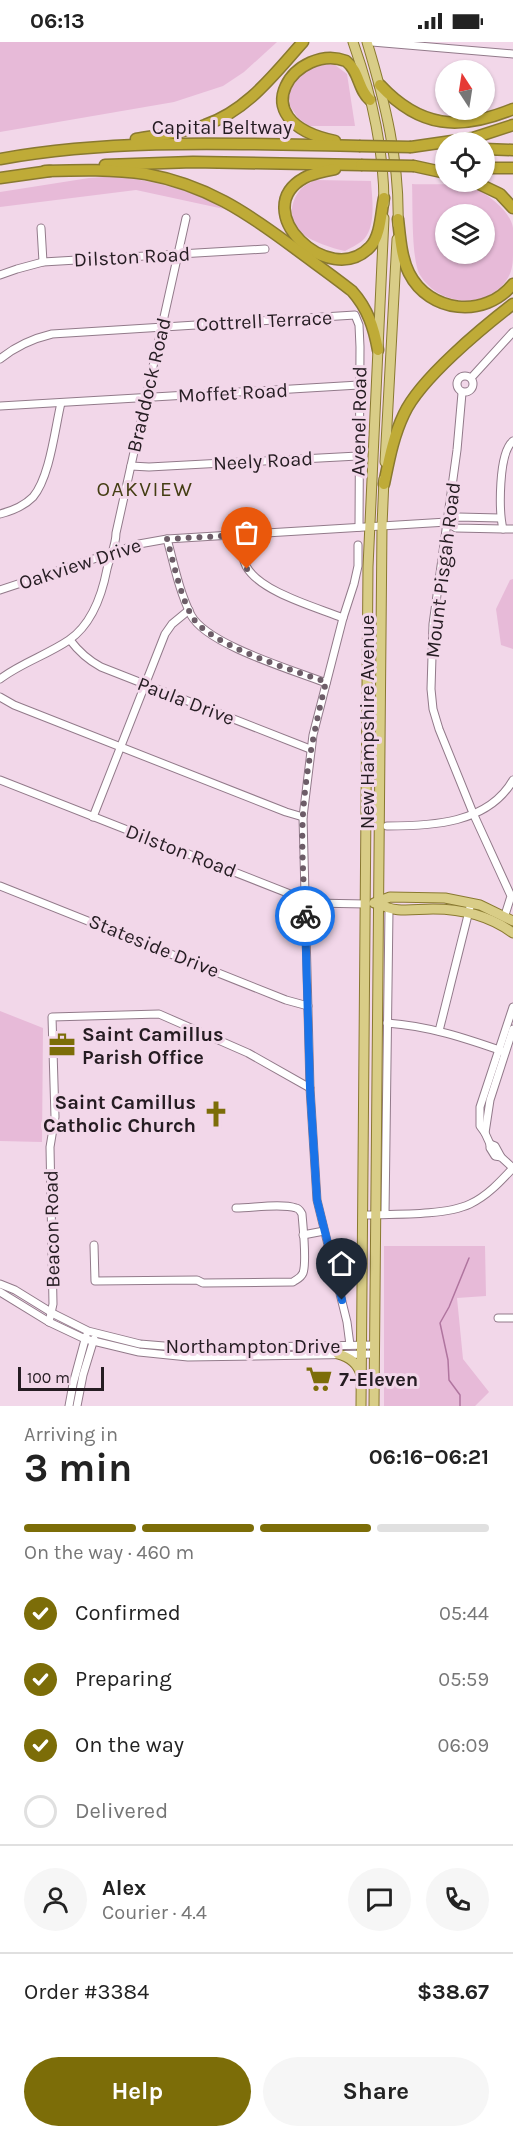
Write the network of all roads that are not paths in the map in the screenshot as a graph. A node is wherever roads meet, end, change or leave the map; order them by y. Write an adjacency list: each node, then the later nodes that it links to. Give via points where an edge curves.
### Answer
1 (303, 42): 13 (highway, via 257,92 219,119 178,132)
2 (366, 42): 4 (street); 6 (main road, New Hampshire Avenue)
3 (372, 42): 5 (street)
4 (353, 43): 7 (main road, New Hampshire Avenue)
5 (513, 54)
6 (380, 85): 8 (highway, via 401,106 435,121 477,120); 29 (main road, New Hampshire Avenue, via 394,155)
7 (370, 100): 10 (highway, via 363,94 352,67 332,54 302,59 284,82 283,102 297,126 312,135); 26 (main road, New Hampshire Avenue, via 381,155)
8 (513, 110)
9 (513, 125): 11 (highway, via 473,138)
10 (359, 146): 11 (highway, Capital Beltway, bridge); 13 (highway, Capital Beltway, via 194,143)
11 (411, 147): 12 (highway, Capital Beltway)
12 (435, 148)
13 (70, 149): 16 (highway, Capital Beltway)
14 (495, 149): 15 (highway)
15 (513, 150)
16 (0, 159)
17 (362, 165): 18 (highway, Capital Beltway, bridge); 22 (highway, Capital Beltway, via 161,162); 26 (highway, via 320,172 297,183 285,203 285,218 291,230 306,245 329,258 356,257 375,241)
18 (414, 166): 19 (highway, Capital Beltway); 23 (highway)
19 (435, 167)
20 (495, 168): 21 (highway)
21 (513, 168)
22 (45, 171): 24 (highway, Capital Beltway); 40 (highway, via 144,174 187,184 227,201 352,291 371,320)
23 (435, 171)
24 (0, 178)
25 (495, 192): 27 (highway)
26 (384, 198): 40 (main road, New Hampshire Avenue)
27 (513, 207)
28 (186, 219): 32 (street, Braddock Road)
29 (398, 219): 35 (highway, via 405,264 414,283 429,297 451,306 475,307 494,301); 51 (main road, New Hampshire Avenue)
30 (41, 228): 33 (street)
31 (265, 249): 32 (street, Dilston Road)
32 (178, 254): 33 (street, Dilston Road); 38 (street, Braddock Road)
33 (43, 262): 34 (street, Dilston Road)
34 (0, 275)
35 (513, 284)
36 (513, 305): 51 (highway, via 427,381 405,411 392,443)
37 (355, 315): 38 (street, Cottrell Terrace); 43 (street, Avenel Road, via 359,325)
38 (162, 327): 41 (street, Cottrell Terrace, via 52,334 31,339); 45 (street, Braddock Road)
39 (513, 332): 42 (street)
40 (378, 350): 57 (main road, New Hampshire Avenue)
41 (0, 359)
42 (471, 378): 44 (street, via 473,387); 44 (street, via 462,376 457,380 456,387)
43 (359, 385): 45 (street, Moffet Road); 49 (street, Avenel Road)
44 (462, 393): 54 (street, Mount Pisgah Road)
45 (146, 398): 46 (street, Moffet Road); 50 (street, Braddock Road)
46 (61, 403): 47 (street, Moffet Road); 52 (street, via 44,480 25,504)
47 (0, 406)
48 (513, 441): 53 (street, via 504,456)
49 (358, 456): 50 (street, Neely Road); 56 (street, Avenel Road)
50 (131, 466): 63 (street, Braddock Road)
51 (384, 484): 55 (main road, New Hampshire Avenue)
52 (0, 514)
53 (500, 518): 54 (street, via 458,517); 58 (street)
54 (447, 522): 55 (street, Oakview Drive); 58 (street, via 456,528); 76 (street, Mount Pisgah Road, via 433,624 432,697 439,729)
55 (382, 526): 57 (street, Oakview Drive); 82 (main road, New Hampshire Avenue)
56 (358, 527): 57 (street, Oakview Drive); 60 (street, Oakview Drive)
57 (369, 527): 84 (main road, New Hampshire Avenue)
58 (503, 529): 59 (street)
59 (513, 529)
60 (240, 535): 61 (street, Oakview Drive); 66 (street, via 243,559 258,581)
61 (167, 539): 63 (street, Oakview Drive); 65 (street)
62 (358, 545): 66 (street, via 358,566)
63 (112, 552): 64 (street, Oakview Drive); 67 (street, Braddock Road, via 97,606)
64 (0, 590)
65 (189, 610): 69 (street, via 218,639); 70 (street, via 165,634)
66 (343, 618): 69 (street)
67 (70, 639): 68 (street, Braddock Road); 70 (street, Paula Drive, via 90,661)
68 (0, 679)
69 (326, 682): 73 (street)
70 (144, 684): 72 (street); 73 (street, Paula Drive)
71 (0, 697): 72 (street)
72 (120, 747): 77 (street); 78 (street)
73 (310, 749): 78 (street)
74 (0, 780): 77 (street, Dilston Road)
75 (513, 780): 76 (street, via 500,797)
76 (473, 813): 79 (street, via 432,826); 87 (street, Mount Pisgah Road, via 511,897)
77 (93, 817): 81 (street, Dilston Road)
78 (303, 817): 81 (street)
79 (387, 826)
80 (0, 886): 89 (street, Stateside Drive)
81 (305, 900): 84 (street, Dilston Road); 89 (street)
82 (378, 903): 83 (main road, via 390,897 445,898); 84 (main road); 85 (main road); 98 (main road, New Hampshire Avenue)
83 (471, 903): 86 (street); 87 (main road)
84 (366, 904): 99 (main road, New Hampshire Avenue)
85 (388, 910): 86 (main road, via 446,909); 91 (street)
86 (468, 913): 88 (main road); 93 (street)
87 (509, 918)
88 (513, 933)
89 (308, 1006): 95 (street)
90 (513, 1007): 94 (street)
91 (387, 1023): 93 (street); 98 (street)
92 (513, 1029): 94 (street)
93 (439, 1030): 94 (street)
94 (502, 1051): 96 (street, via 480,1107 480,1126 490,1144)
95 (310, 1088): 100 (street, via 317,1200); 105 (street, Beacon Road, via 248,1053 159,1014 52,1017 55,1117 51,1137)
96 (513, 1168): 98 (street, via 496,1187 463,1207)
97 (237, 1208): 101 (street, via 297,1208 302,1214)
98 (381, 1214): 99 (street); 114 (main road, New Hampshire Avenue)
99 (363, 1215): 113 (main road, New Hampshire Avenue)
100 (324, 1231): 101 (street); 112 (street)
101 (303, 1235): 102 (street, via 304,1270 292,1282 95,1281)
102 (94, 1245)
103 (0, 1284): 105 (street, Northampton Drive)
104 (0, 1292): 108 (street, Northampton Drive)
105 (51, 1313): 108 (street, Beacon Road); 109 (street, Northampton Drive)
106 (498, 1318): 107 (street)
107 (513, 1318)
108 (49, 1322): 110 (street, Northampton Drive)
109 (92, 1332): 110 (street); 111 (street); 112 (street, Northampton Drive, via 140,1344 181,1348)
110 (85, 1339): 111 (street, Northampton Drive); 117 (street)
111 (94, 1341): 115 (street, Northampton Drive, via 175,1356); 118 (street)
112 (350, 1345): 113 (street, Northampton Drive)
113 (363, 1349): 114 (street, Northampton Drive); 115 (street, Northampton Drive); 116 (main road, New Hampshire Avenue)
114 (375, 1349): 120 (main road, New Hampshire Avenue)
115 (338, 1354): 116 (main road, via 353,1362)
116 (362, 1380): 119 (main road, New Hampshire Avenue)
117 (69, 1406)
118 (77, 1406)
119 (361, 1406)
120 (374, 1406)

